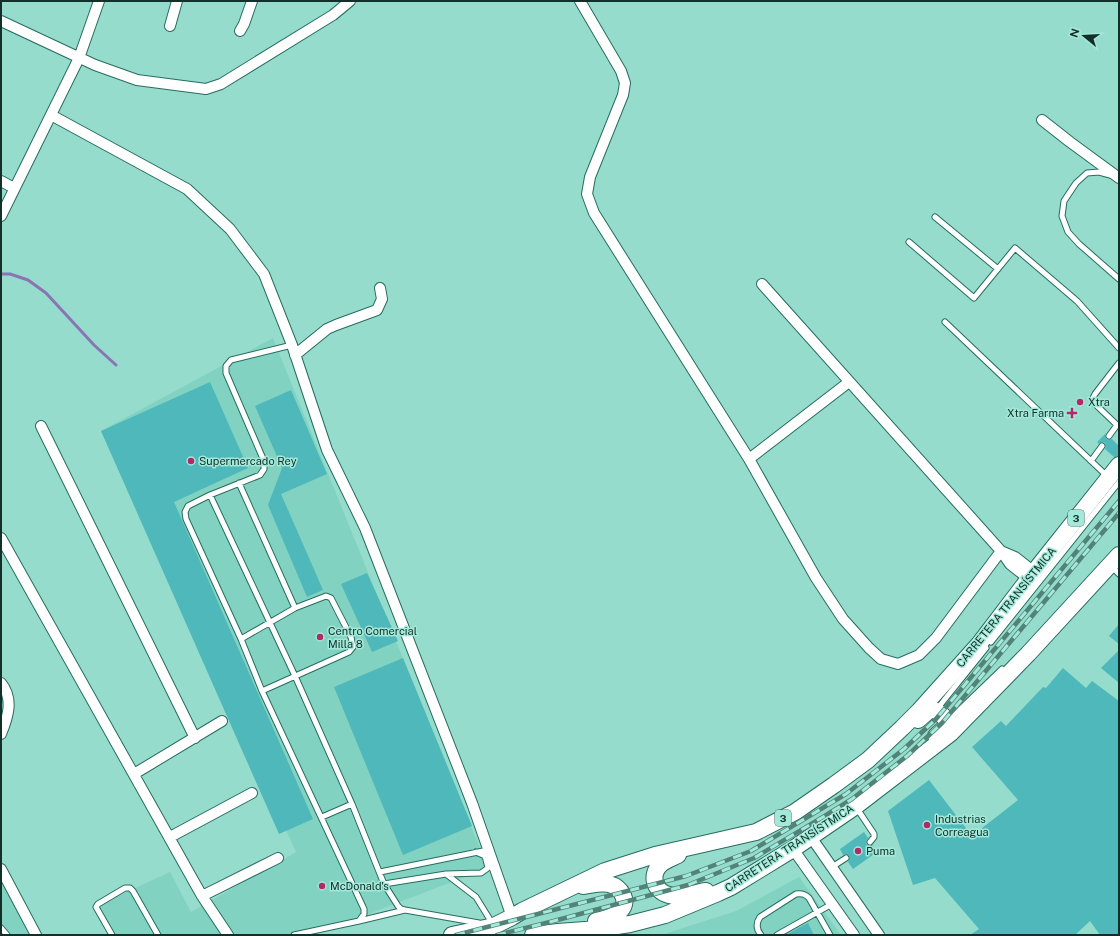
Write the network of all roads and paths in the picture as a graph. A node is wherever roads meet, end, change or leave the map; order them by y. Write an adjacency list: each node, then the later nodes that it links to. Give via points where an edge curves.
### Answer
1 (99, 1): 10 (street)
2 (177, 1): 8 (street)
3 (252, 1): 9 (street)
4 (336, 1): 6 (street)
5 (580, 1): 32 (street, via 621,71 625,83 623,95 590,177 587,194 598,220)
6 (348, 2): 10 (street, via 333,15 221,84 206,89 137,80)
7 (1, 21): 10 (street)
8 (170, 26)
9 (240, 31)
10 (79, 58): 11 (street)
11 (51, 115): 15 (street); 24 (street, via 187,189 230,229 264,274)
12 (1042, 120): 13 (street)
13 (1119, 177): 20 (lane, via 1099,172 1087,173 1064,200 1062,216 1068,232 1079,244)
14 (1, 181): 15 (street)
15 (14, 188): 16 (street)
16 (1, 216)
17 (935, 216): 19 (lane)
18 (909, 242): 19 (lane, via 974,298)
19 (998, 269): 25 (lane, via 1015,248 1077,301)
20 (1119, 278)
21 (762, 284): 28 (street)
22 (380, 288): 26 (street, via 382,299 377,310 327,329)
23 (945, 322): 33 (lane)
24 (292, 345): 26 (street); 36 (lane, via 231,360 226,366 226,373 264,461 264,469 260,475)
25 (1119, 348)
26 (295, 355): 65 (street, via 327,450 365,528)
27 (1119, 363): 30 (lane, via 1092,398 1117,425)
28 (849, 382): 32 (street); 39 (street)
29 (41, 426): 53 (street)
30 (1109, 436)
31 (1102, 446): 33 (lane)
32 (749, 459): 39 (street, via 816,578 843,619 869,648 888,662 898,664 919,655 936,638)
33 (1091, 461): 35 (lane)
34 (1119, 465): 35 (main road, CARRETERA TRANSÍSTMICA / 3)
35 (1114, 480): 41 (main road, CARRETERA TRANSÍSTMICA / 3); 49 (lane)
36 (239, 483): 37 (lane); 42 (lane)
37 (210, 495): 43 (lane); 44 (lane, via 188,506 185,512 186,519)
38 (1, 538): 55 (street)
39 (1001, 551): 41 (street, via 1015,558)
40 (1116, 565): 58 (main road, CARRETERA TRANSÍSTMICA, via 950,733)
41 (1031, 576): 54 (main road, CARRETERA TRANSÍSTMICA / 3, via 975,648 919,711)
42 (295, 608): 43 (lane); 46 (lane, via 326,596 331,598 353,646 349,652)
43 (271, 623): 44 (lane); 46 (lane)
44 (241, 639): 48 (lane)
45 (1007, 665): 51 (lane)
46 (295, 676): 48 (lane); 57 (lane)
47 (1, 683): 52 (street, via 8,696 8,714)
48 (262, 691): 59 (lane)
49 (936, 710): 51 (main road); 54 (main road, via 929,711)
50 (222, 721): 53 (street)
51 (948, 721): 61 (main road, via 945,729 868,792 812,832)
52 (1, 734)
53 (195, 738): 55 (street)
54 (868, 760): 63 (main road, CARRETERA TRANSÍSTMICA / 3, via 795,812 756,832)
55 (134, 774): 60 (street)
56 (252, 793): 60 (street)
57 (352, 804): 59 (lane); 71 (lane)
58 (856, 806): 61 (main road, CARRETERA TRANSÍSTMICA); 62 (lane, via 874,834)
59 (322, 817): 81 (lane, via 364,910)
60 (170, 837): 76 (street)
61 (811, 837): 64 (main road, CARRETERA TRANSÍSTMICA); 69 (street)
62 (870, 842)
63 (692, 848): 74 (main road, CARRETERA TRANSÍSTMICA / 3, via 605,871); 75 (main road, via 666,861 657,869 654,882 660,890 667,895 677,896)
64 (792, 849): 75 (main road, CARRETERA TRANSÍSTMICA); 77 (street)
65 (488, 850): 66 (lane); 80 (street)
66 (476, 852): 71 (lane); 72 (lane, via 485,856 488,868 481,873)
67 (278, 858): 76 (street)
68 (846, 858): 69 (lane)
69 (832, 867): 97 (street)
70 (1, 869): 87 (street)
71 (380, 872): 73 (lane)
72 (446, 874): 73 (lane); 82 (lane, via 476,897)
73 (384, 884): 78 (lane, via 398,906)
74 (569, 887): 80 (main road, CARRETERA TRANSÍSTMICA / 3); 84 (main road, via 610,884 622,893 624,905 619,913 610,917)
75 (730, 887): 84 (main road, CARRETERA TRANSÍSTMICA, via 665,915 630,924)
76 (202, 896): 90 (street)
77 (832, 904): 79 (lane); 96 (street)
78 (405, 910): 81 (lane); 82 (lane)
79 (817, 913): 85 (lane, via 806,895 796,894 760,917 757,926); 94 (lane); 95 (lane)
80 (512, 917): 82 (main road, CARRETERA TRANSÍSTMICA / 3)
81 (359, 921): 91 (lane)
82 (494, 926): 92 (main road, CARRETERA TRANSÍSTMICA / 3)
83 (1, 928): 86 (lane)
84 (558, 932): 93 (main road, CARRETERA TRANSÍSTMICA)
85 (760, 934)
86 (7, 935)
87 (36, 935)
88 (112, 935): 89 (lane, via 96,907 125,888 134,891)
89 (158, 935)
90 (228, 935)
91 (294, 935)
92 (452, 935)
93 (534, 935)
94 (777, 935)
95 (830, 935)
96 (854, 935)
97 (879, 935)

